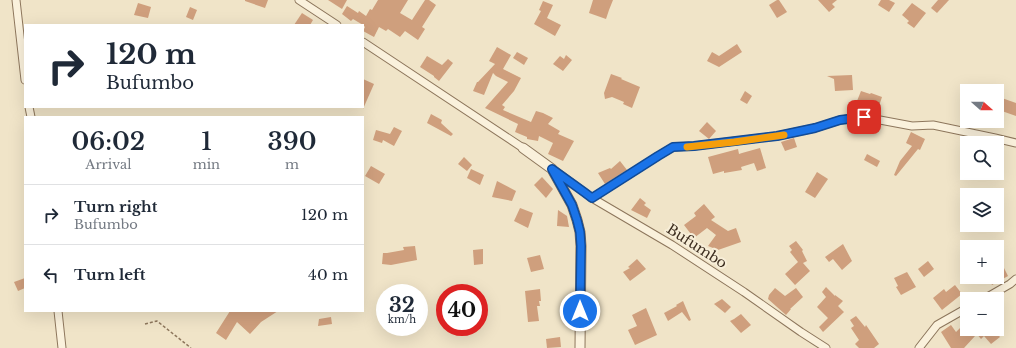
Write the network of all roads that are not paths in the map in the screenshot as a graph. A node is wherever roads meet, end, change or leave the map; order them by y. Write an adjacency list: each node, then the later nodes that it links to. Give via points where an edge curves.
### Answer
1 (16, 0): 5 (street)
2 (299, 0): 3 (street)
3 (335, 24)
4 (364, 43): 7 (street)
5 (24, 71)
6 (1016, 143): 9 (street, via 932,125 912,126 864,117 840,120 777,136 673,147)
7 (523, 148): 8 (street)
8 (552, 169): 9 (street, Bufumbo); 15 (street, via 572,205 580,232)
9 (592, 198): 16 (street, Bufumbo, via 672,245)
10 (1016, 279): 11 (street)
11 (996, 292)
12 (58, 312): 14 (street)
13 (960, 312): 17 (street, via 937,326)
14 (62, 348)
15 (580, 348)
16 (826, 348)
17 (920, 348)

